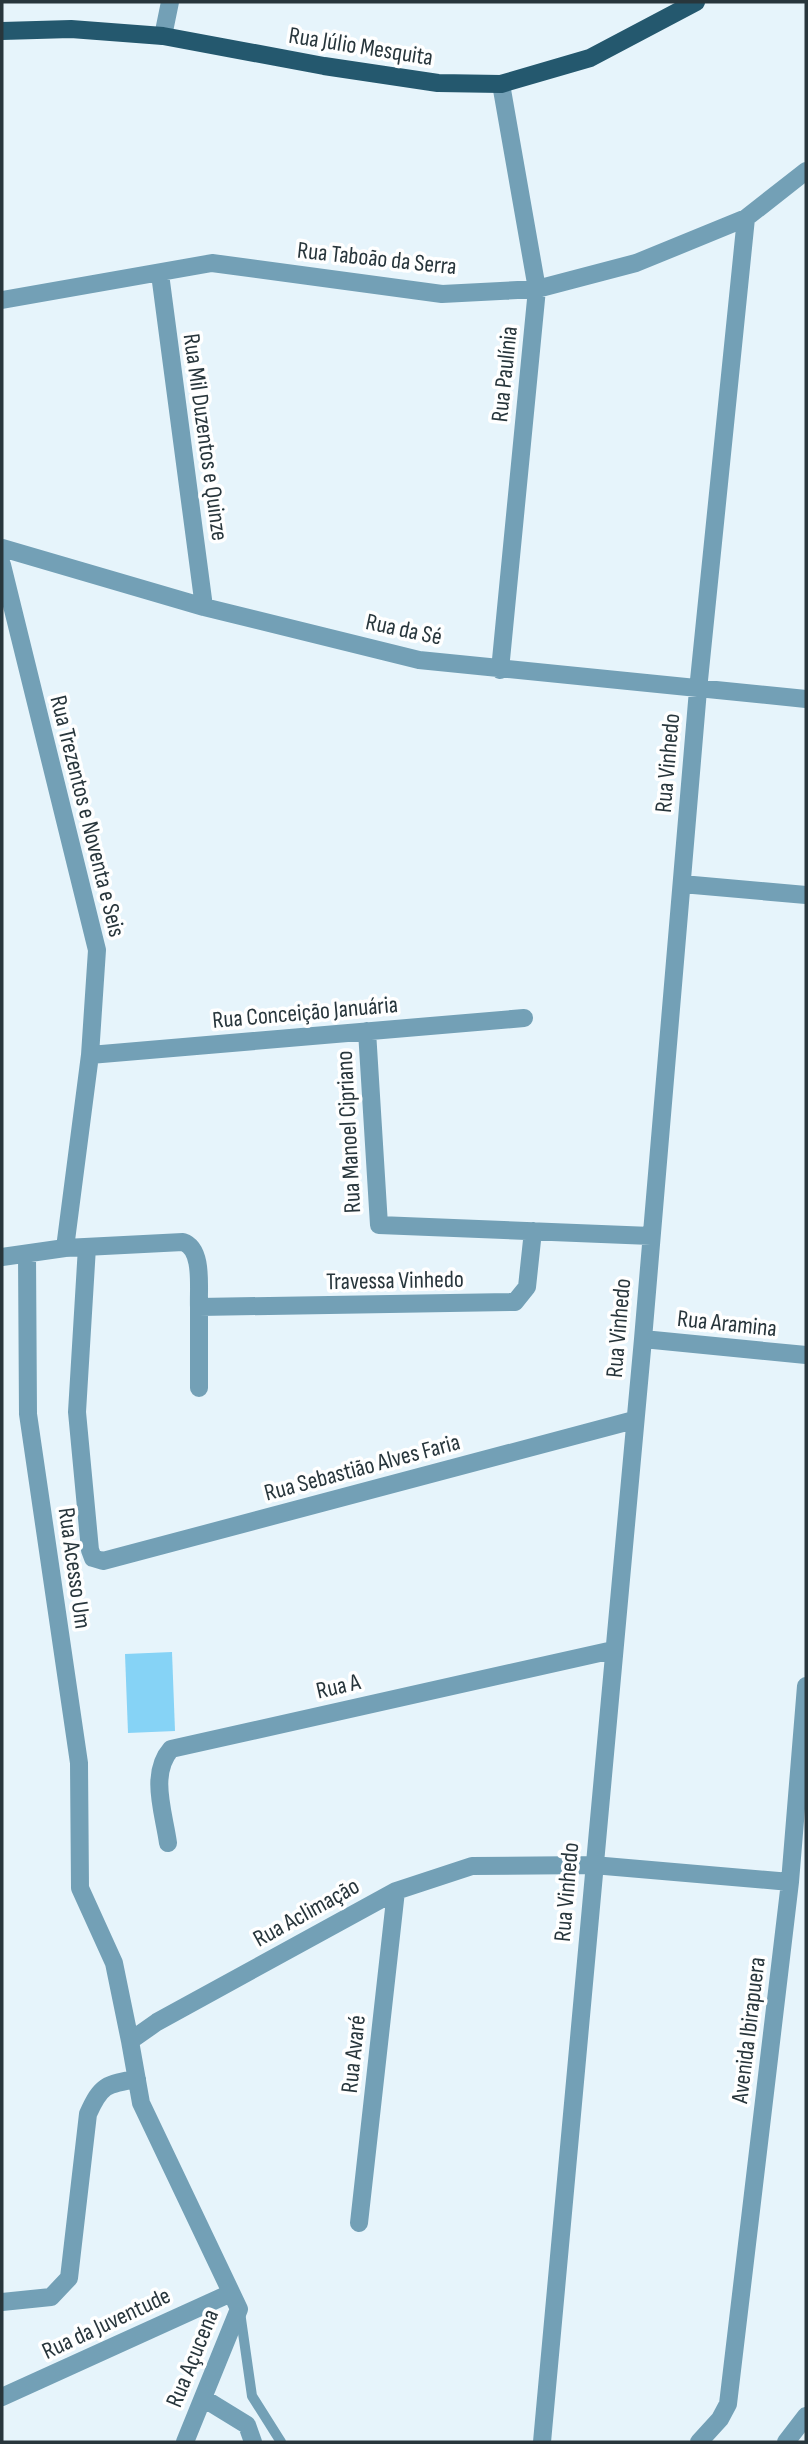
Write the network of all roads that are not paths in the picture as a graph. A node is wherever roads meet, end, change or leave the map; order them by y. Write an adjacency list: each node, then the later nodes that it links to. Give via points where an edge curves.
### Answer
1 (170, 2): 4 (street)
2 (696, 2): 5 (main road, Rua Júlio Mesquita, via 590,58)
3 (2, 31): 4 (main road, Rua Júlio Mesquita, via 71,29)
4 (163, 36): 5 (main road, Rua Júlio Mesquita, via 425,81)
5 (501, 84): 9 (street, Rua Paulínia)
6 (806, 172): 7 (street, Rua Taboão da Serra)
7 (746, 218): 9 (street, Rua Taboão da Serra, via 636,263); 15 (street, Rua Vinhedo)
8 (160, 274): 9 (street, Rua Taboão da Serra, via 212,263 442,294); 10 (street, Rua Taboão da Serra); 13 (street, Rua Mil Duzentos e Quinze)
9 (537, 289): 14 (street, Rua Paulínia)
10 (2, 300)
11 (2, 548): 13 (street, Rua da Sé)
12 (2, 565): 21 (street, Rua Trezentos e Noventa e Seis, via 97,950)
13 (204, 607): 14 (street, Rua da Sé, via 419,660)
14 (500, 670): 15 (street, Rua da Sé)
15 (698, 690): 16 (street, Rua da Sé); 17 (street, Rua Vinhedo)
16 (806, 699)
17 (682, 884): 18 (street); 23 (street, Rua Vinhedo)
18 (806, 895)
19 (524, 1018): 20 (street, Rua Conceição Januária)
20 (367, 1031): 21 (street, Rua Conceição Januária); 22 (street, Rua Manoel Cipriano, via 376,1221 382,1227)
21 (90, 1055): 25 (street, Rua Trezentos e Noventa e Seis)
22 (533, 1231): 23 (street); 28 (street, Travessa Vinhedo, via 527,1287 515,1302)
23 (651, 1236): 29 (street, Rua Vinhedo)
24 (87, 1247): 25 (street); 28 (street, via 190,1245 196,1253); 32 (street, Rua Sebastião Alves Faria, via 77,1412 93,1558 103,1561)
25 (65, 1248): 26 (street)
26 (27, 1254): 27 (street); 39 (street, Rua Acesso Um, via 28,1414 79,1763 80,1888 114,1963)
27 (2, 1257)
28 (200, 1307): 31 (street)
29 (643, 1339): 30 (street, Rua Aramina); 32 (street, Rua Vinhedo)
30 (806, 1355)
31 (199, 1388)
32 (634, 1420): 33 (street, Rua Vinhedo)
33 (613, 1650): 35 (street, Rua A, via 171,1749 162,1759 158,1775); 36 (street, Rua Vinhedo)
34 (806, 1686): 37 (street, Avenida Ibirapuera)
35 (168, 1843)
36 (593, 1865): 37 (street, Rua Aclimação); 38 (street, Rua Aclimação, via 472,1866); 51 (street, Rua Vinhedo)
37 (790, 1882): 52 (street, Avenida Ibirapuera, via 727,2404)
38 (396, 1891): 39 (street, Rua Aclimação); 41 (street, Rua Avaré)
39 (130, 2041): 40 (street)
40 (137, 2079): 42 (street, via 141,2103); 43 (street, via 109,2084 98,2093 88,2114 69,2278 51,2297)
41 (359, 2222)
42 (231, 2292): 44 (street, Rua Açucena); 45 (street, Rua da Juventude)
43 (2, 2302)
44 (239, 2309): 46 (street, Rua Açucena); 50 (lane, via 252,2396)
45 (2, 2397)
46 (203, 2398): 48 (street, Rua Açucena); 49 (street, via 247,2425)
47 (806, 2416): 53 (street)
48 (185, 2442)
49 (253, 2442)
50 (281, 2442)
51 (542, 2442)
52 (699, 2442)
53 (786, 2442)

